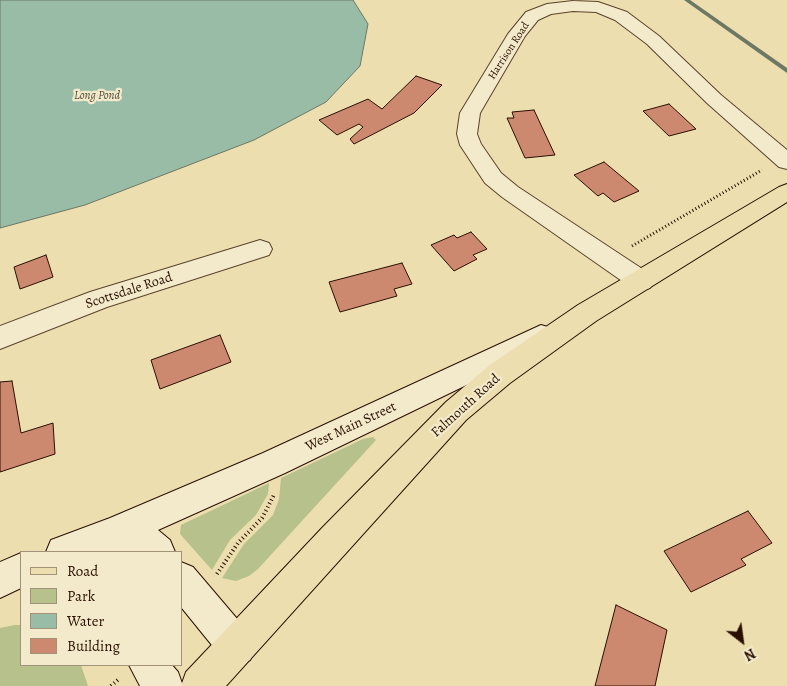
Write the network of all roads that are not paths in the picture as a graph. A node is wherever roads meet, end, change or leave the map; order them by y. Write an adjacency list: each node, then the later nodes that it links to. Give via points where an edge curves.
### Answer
1 (787, 162): 4 (street, Harrison Road, via 644,32 621,16 598,7 573,6 546,9 532,16 517,34 470,113 467,134 471,145 493,178 510,192)
2 (787, 192): 4 (main road, Falmouth Road)
3 (260, 249): 6 (street, Scottsdale Road, via 99,299)
4 (641, 281): 5 (main road, Falmouth Road)
5 (587, 313): 7 (street, West Main Street, via 416,397); 15 (main road, Falmouth Road, via 500,374 456,411)
6 (0, 338)
7 (112, 534): 8 (street, West Main Street); 9 (street, West Main Street, via 135,536)
8 (66, 551)
9 (157, 551)
10 (20, 570): 11 (street)
11 (0, 580)
12 (182, 581): 15 (street)
13 (20, 590): 14 (street)
14 (0, 594)
15 (237, 647): 18 (main road, Falmouth Road)
16 (149, 666): 17 (street)
17 (164, 686)
18 (200, 686)

